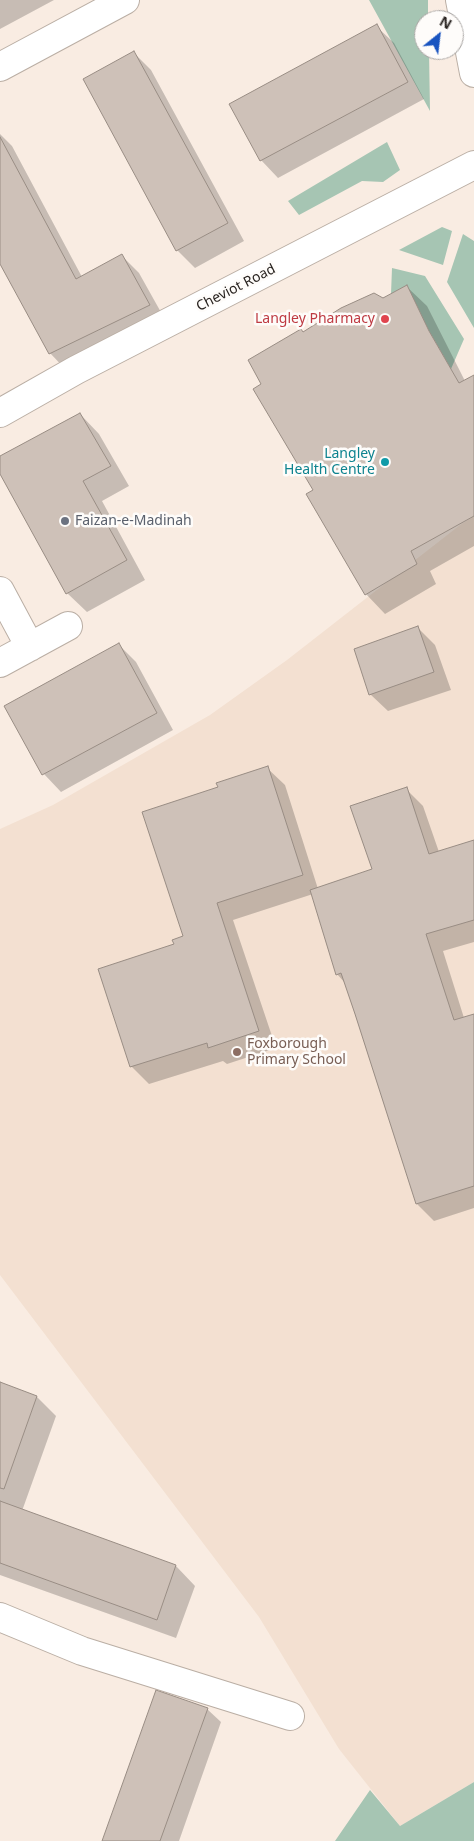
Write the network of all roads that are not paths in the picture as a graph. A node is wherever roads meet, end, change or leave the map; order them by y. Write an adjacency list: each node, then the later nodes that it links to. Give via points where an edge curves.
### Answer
1 (125, 0): 3 (street)
2 (460, 0): 4 (street)
3 (0, 67)
4 (474, 73)
5 (474, 165): 6 (street, Cheviot Road)
6 (2, 407)
7 (0, 591): 9 (street)
8 (68, 626): 9 (street)
9 (30, 647): 10 (street)
10 (0, 663)
11 (0, 1617): 12 (street, via 82,1651)
12 (290, 1716)

